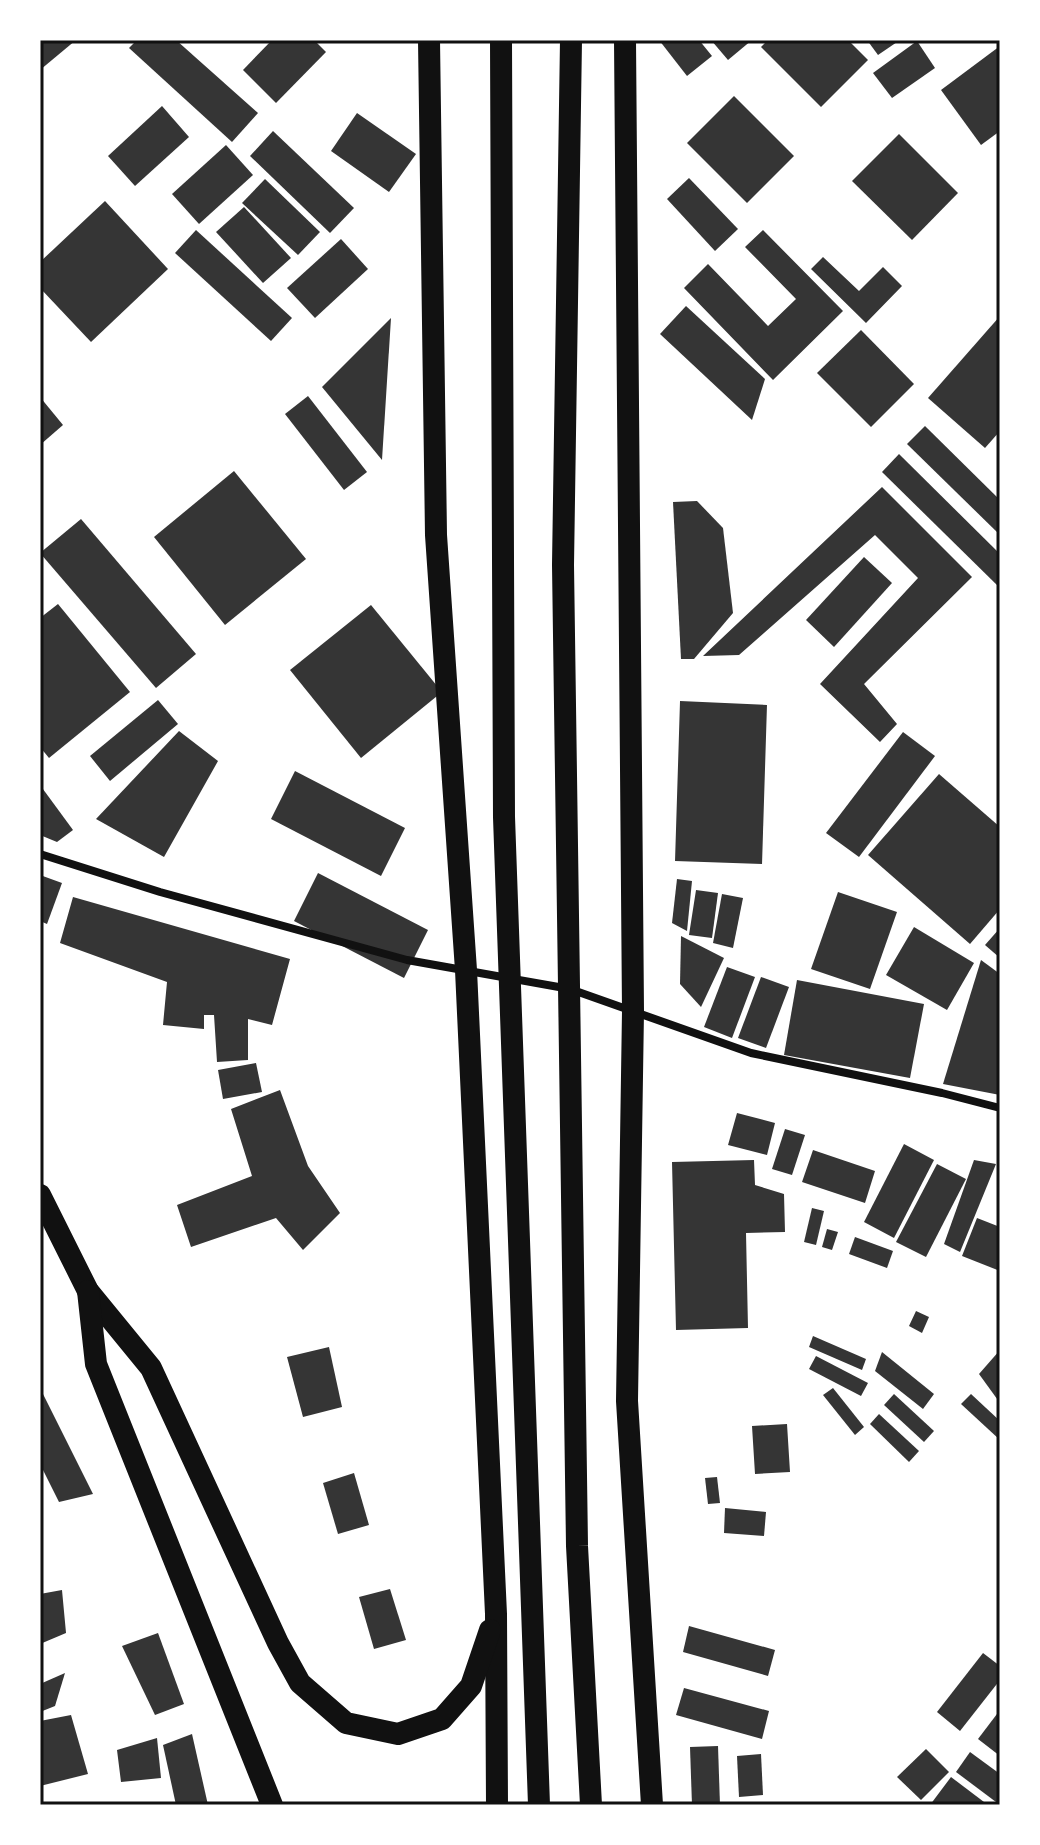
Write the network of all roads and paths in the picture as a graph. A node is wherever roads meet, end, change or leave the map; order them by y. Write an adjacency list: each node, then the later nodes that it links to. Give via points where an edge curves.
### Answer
1 (429, 40): 6 (highway, via 436,535)
2 (501, 40): 14 (highway, via 504,817)
3 (571, 40): 15 (highway, via 563,565 577,1546)
4 (625, 40): 7 (highway)
5 (40, 854): 6 (street, via 407,960)
6 (466, 970): 7 (street, via 570,989); 11 (highway)
7 (633, 1011): 8 (street, via 751,1053); 16 (highway, via 627,1401)
8 (1000, 1108)
9 (40, 1195): 10 (highway)
10 (88, 1291): 11 (highway, via 151,1368 300,1683 346,1723 398,1734 442,1719 471,1686); 12 (highway, via 96,1364)
11 (496, 1614): 13 (highway)
12 (272, 1805)
13 (497, 1805)
14 (539, 1805)
15 (591, 1805)
16 (652, 1805)

